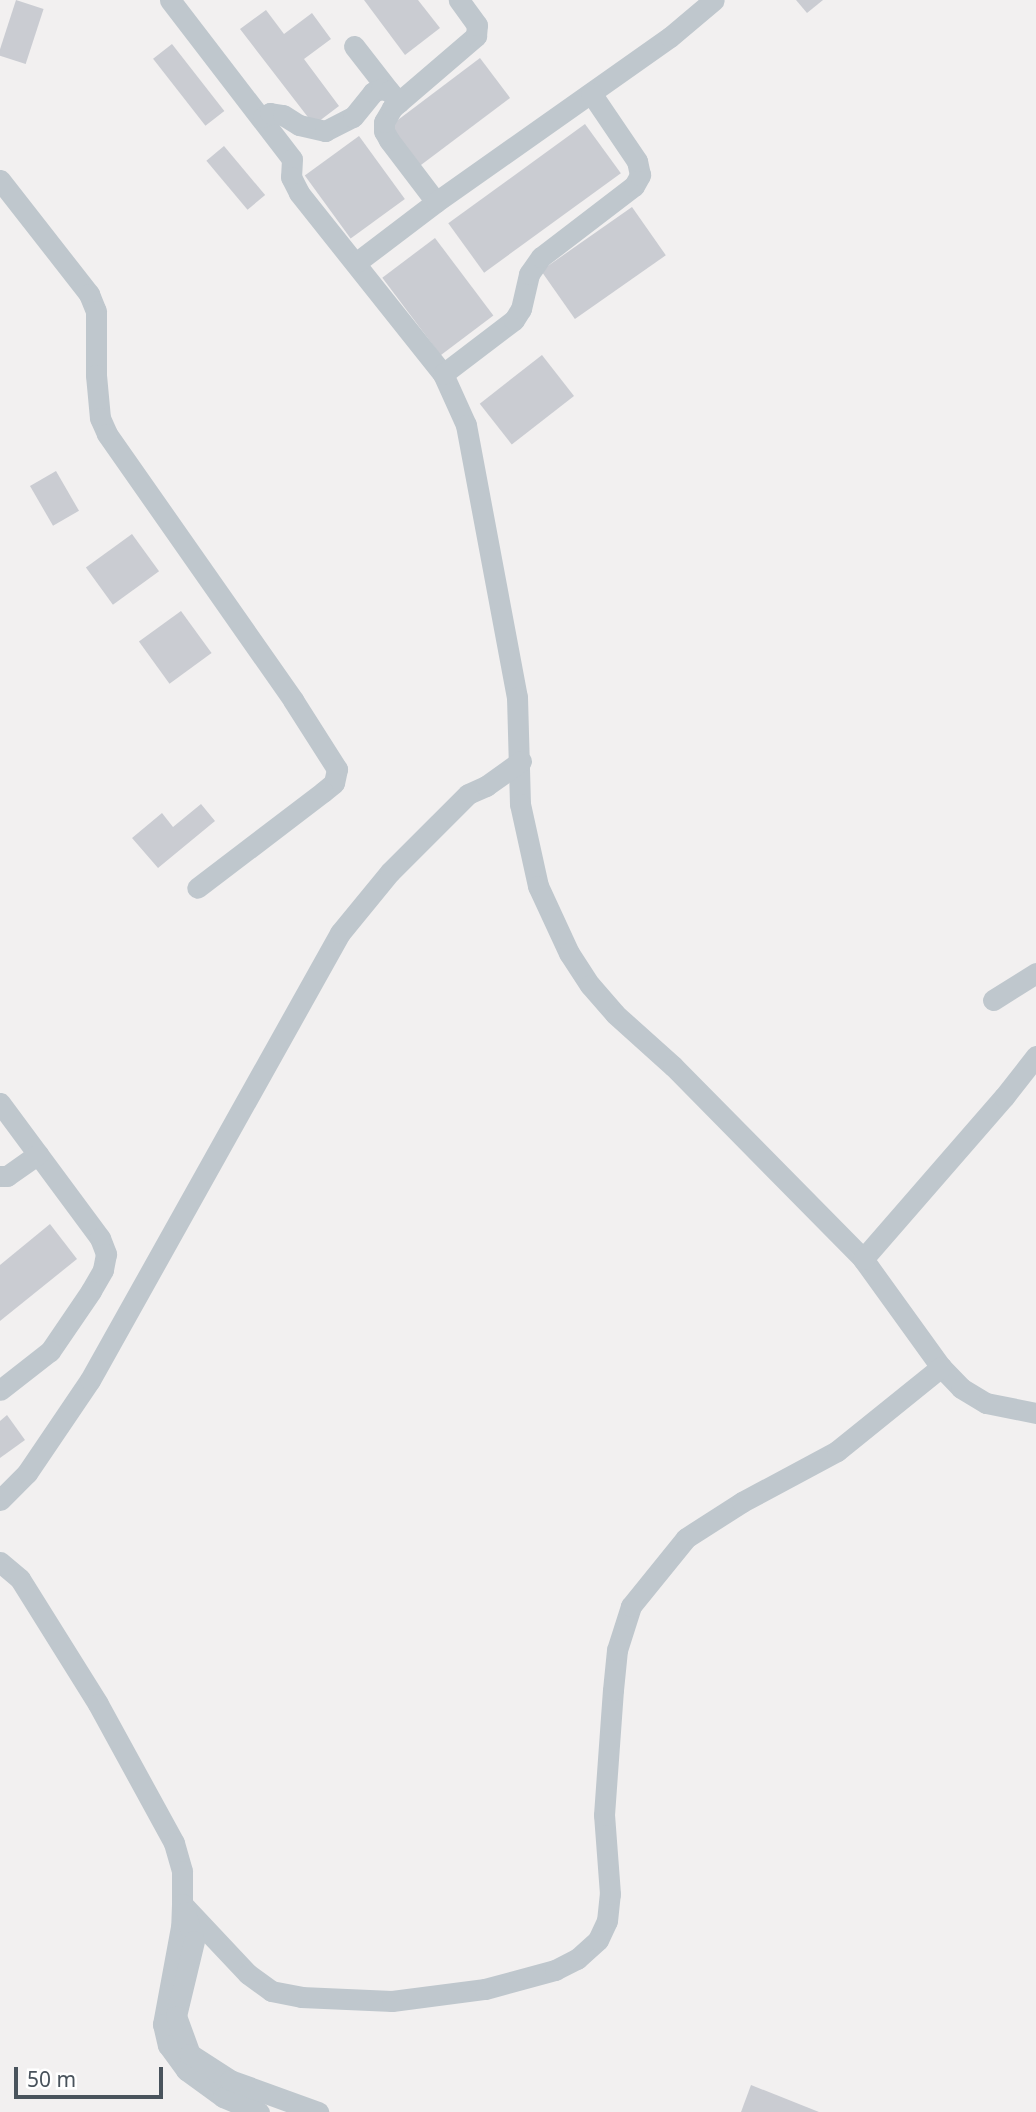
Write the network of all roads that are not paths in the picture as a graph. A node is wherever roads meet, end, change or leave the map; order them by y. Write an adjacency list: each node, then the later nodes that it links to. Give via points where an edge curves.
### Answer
1 (170, 0): 7 (street)
2 (459, 0): 6 (street, via 477,25 476,36)
3 (714, 0): 5 (street)
4 (354, 46): 6 (street)
5 (591, 93): 9 (street); 11 (street, via 637,161 640,175 634,186 541,257 528,274 514,320)
6 (394, 97): 7 (street, via 381,89 373,92 353,117 325,131 299,125 283,115); 9 (street, via 384,131)
7 (263, 117): 10 (street, via 292,159 291,177 299,193)
8 (0, 180): 15 (street, via 89,294 96,311 100,418 107,435 337,769 334,783)
9 (436, 202): 10 (street)
10 (357, 262): 11 (street)
11 (443, 374): 12 (street, via 466,425 517,697)
12 (521, 761): 13 (street); 14 (street)
13 (486, 786): 14 (street); 26 (street, via 468,794 390,872 340,933 90,1380 27,1473)
14 (520, 804): 22 (street, via 538,886 569,953 590,985)
15 (197, 888)
16 (1036, 973): 17 (street)
17 (993, 1000)
18 (1036, 1056): 22 (street)
19 (0, 1103): 20 (street)
20 (38, 1154): 21 (street, via 7,1176); 24 (street, via 100,1238 106,1254 91,1291 50,1351)
21 (0, 1176)
22 (863, 1259): 23 (street)
23 (941, 1367): 25 (street, via 961,1388 986,1403); 28 (street, via 837,1451 686,1538 631,1606 617,1650 613,1690 604,1815 610,1894 607,1921 598,1940 577,1959 555,1970 485,1989 392,2001 301,1997 271,1991 248,1974)
24 (0, 1390)
25 (1036, 1413)
26 (0, 1500)
27 (0, 1562): 28 (street, via 20,1579 156,1806 180,1862)
28 (183, 1904): 29 (street, via 163,2024 168,2045 186,2070 223,2097); 30 (street, via 194,1941 176,2016 190,2054 230,2080)
29 (259, 2112)
30 (318, 2112)

